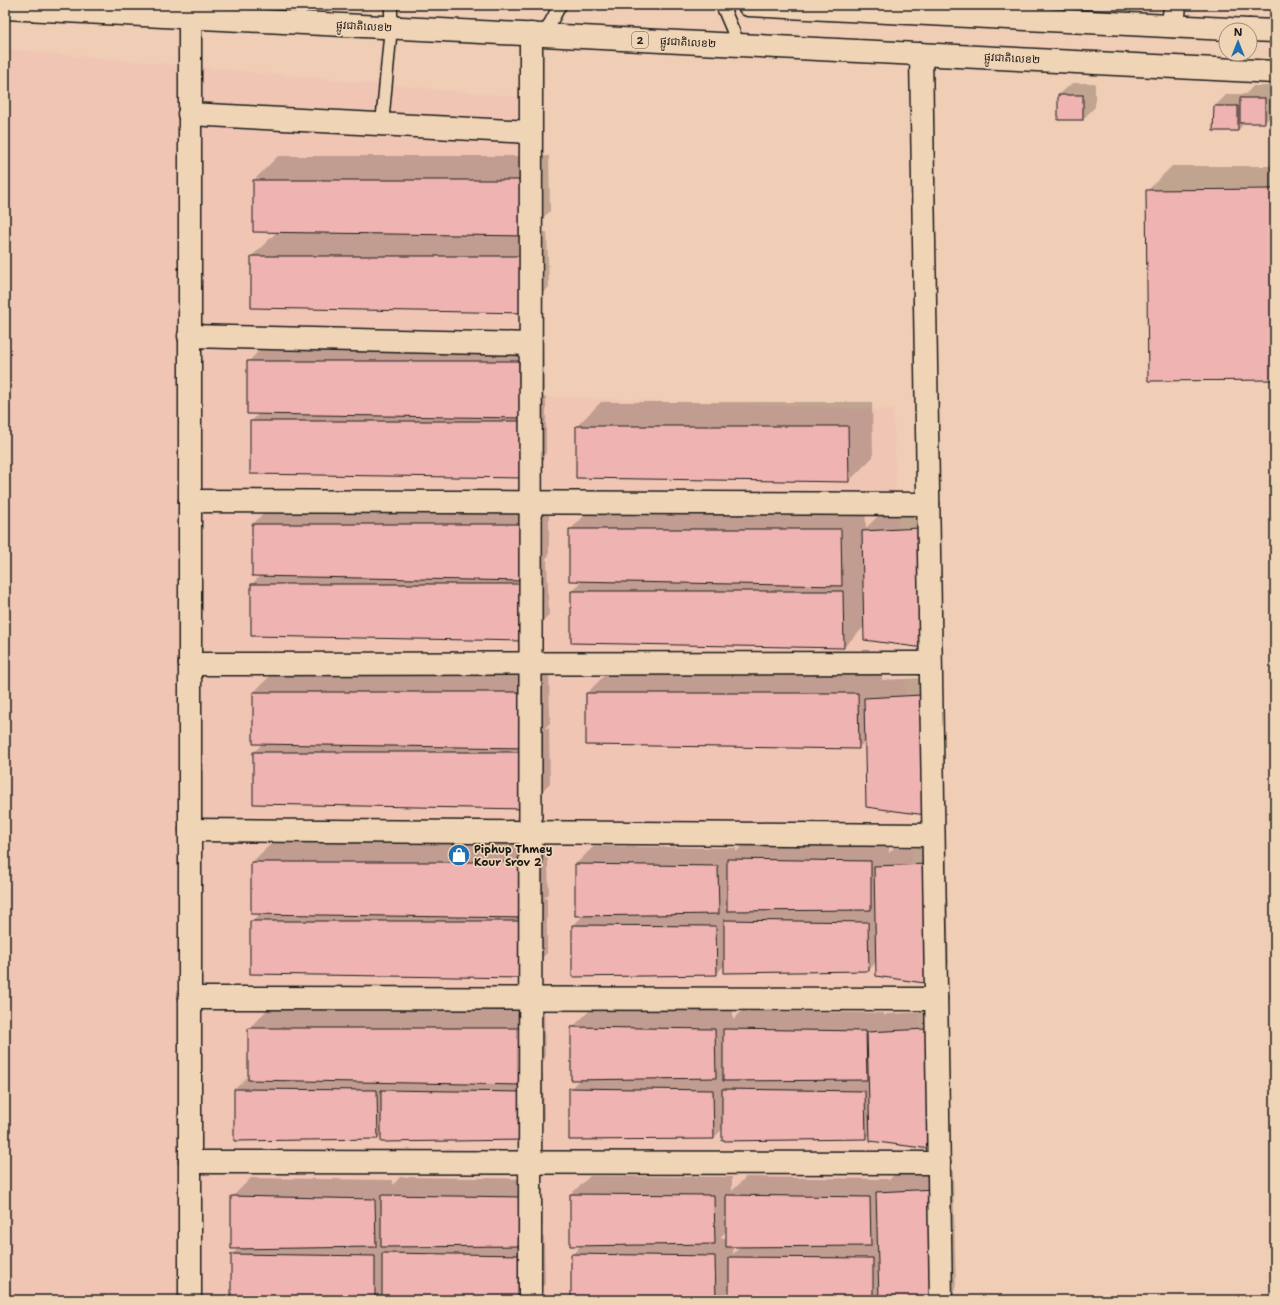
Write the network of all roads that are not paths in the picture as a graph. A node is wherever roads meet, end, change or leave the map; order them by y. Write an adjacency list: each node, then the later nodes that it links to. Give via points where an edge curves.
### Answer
1 (391, 5): 9 (lane)
2 (560, 5): 13 (lane)
3 (722, 5): 14 (lane)
4 (749, 5): 8 (main road)
5 (1175, 5): 8 (main road)
6 (5, 8): 7 (main road, ផ្លូវជាតិលេខ២ / 2)
7 (190, 17): 9 (main road, ផ្លូវជាតិលេខ២ / 2); 17 (main road)
8 (1173, 26): 10 (main road)
9 (391, 27): 13 (main road, ផ្លូវជាតិលេខ២ / 2); 18 (lane)
10 (1218, 28)
11 (1258, 30): 12 (main road)
12 (1275, 31)
13 (538, 34): 14 (main road, ផ្លូវជាតិលេខ២ / 2); 19 (main road)
14 (739, 44): 15 (main road, ផ្លូវជាតិលេខ២ / 2)
15 (921, 54): 16 (main road, ផ្លូវជាតិលេខ២ / 2); 24 (main road)
16 (1275, 72)
17 (189, 114): 18 (main road); 20 (main road)
18 (382, 124): 19 (main road)
19 (530, 132): 21 (main road)
20 (189, 336): 21 (main road); 22 (main road)
21 (530, 344): 23 (main road)
22 (190, 501): 23 (main road); 26 (main road)
23 (530, 502): 24 (main road); 27 (main road)
24 (928, 504): 25 (main road)
25 (930, 663): 27 (main road); 30 (main road)
26 (190, 664): 27 (main road); 28 (main road)
27 (530, 664): 29 (main road)
28 (190, 830): 29 (main road); 31 (main road)
29 (530, 832): 30 (main road); 32 (main road)
30 (933, 836): 33 (main road)
31 (190, 998): 32 (main road); 34 (main road)
32 (530, 999): 33 (main road); 35 (main road)
33 (936, 999): 36 (main road)
34 (190, 1162): 35 (main road); 37 (main road)
35 (530, 1162): 36 (main road); 38 (main road)
36 (939, 1163): 39 (main road)
37 (190, 1300)
38 (530, 1300)
39 (941, 1300)

